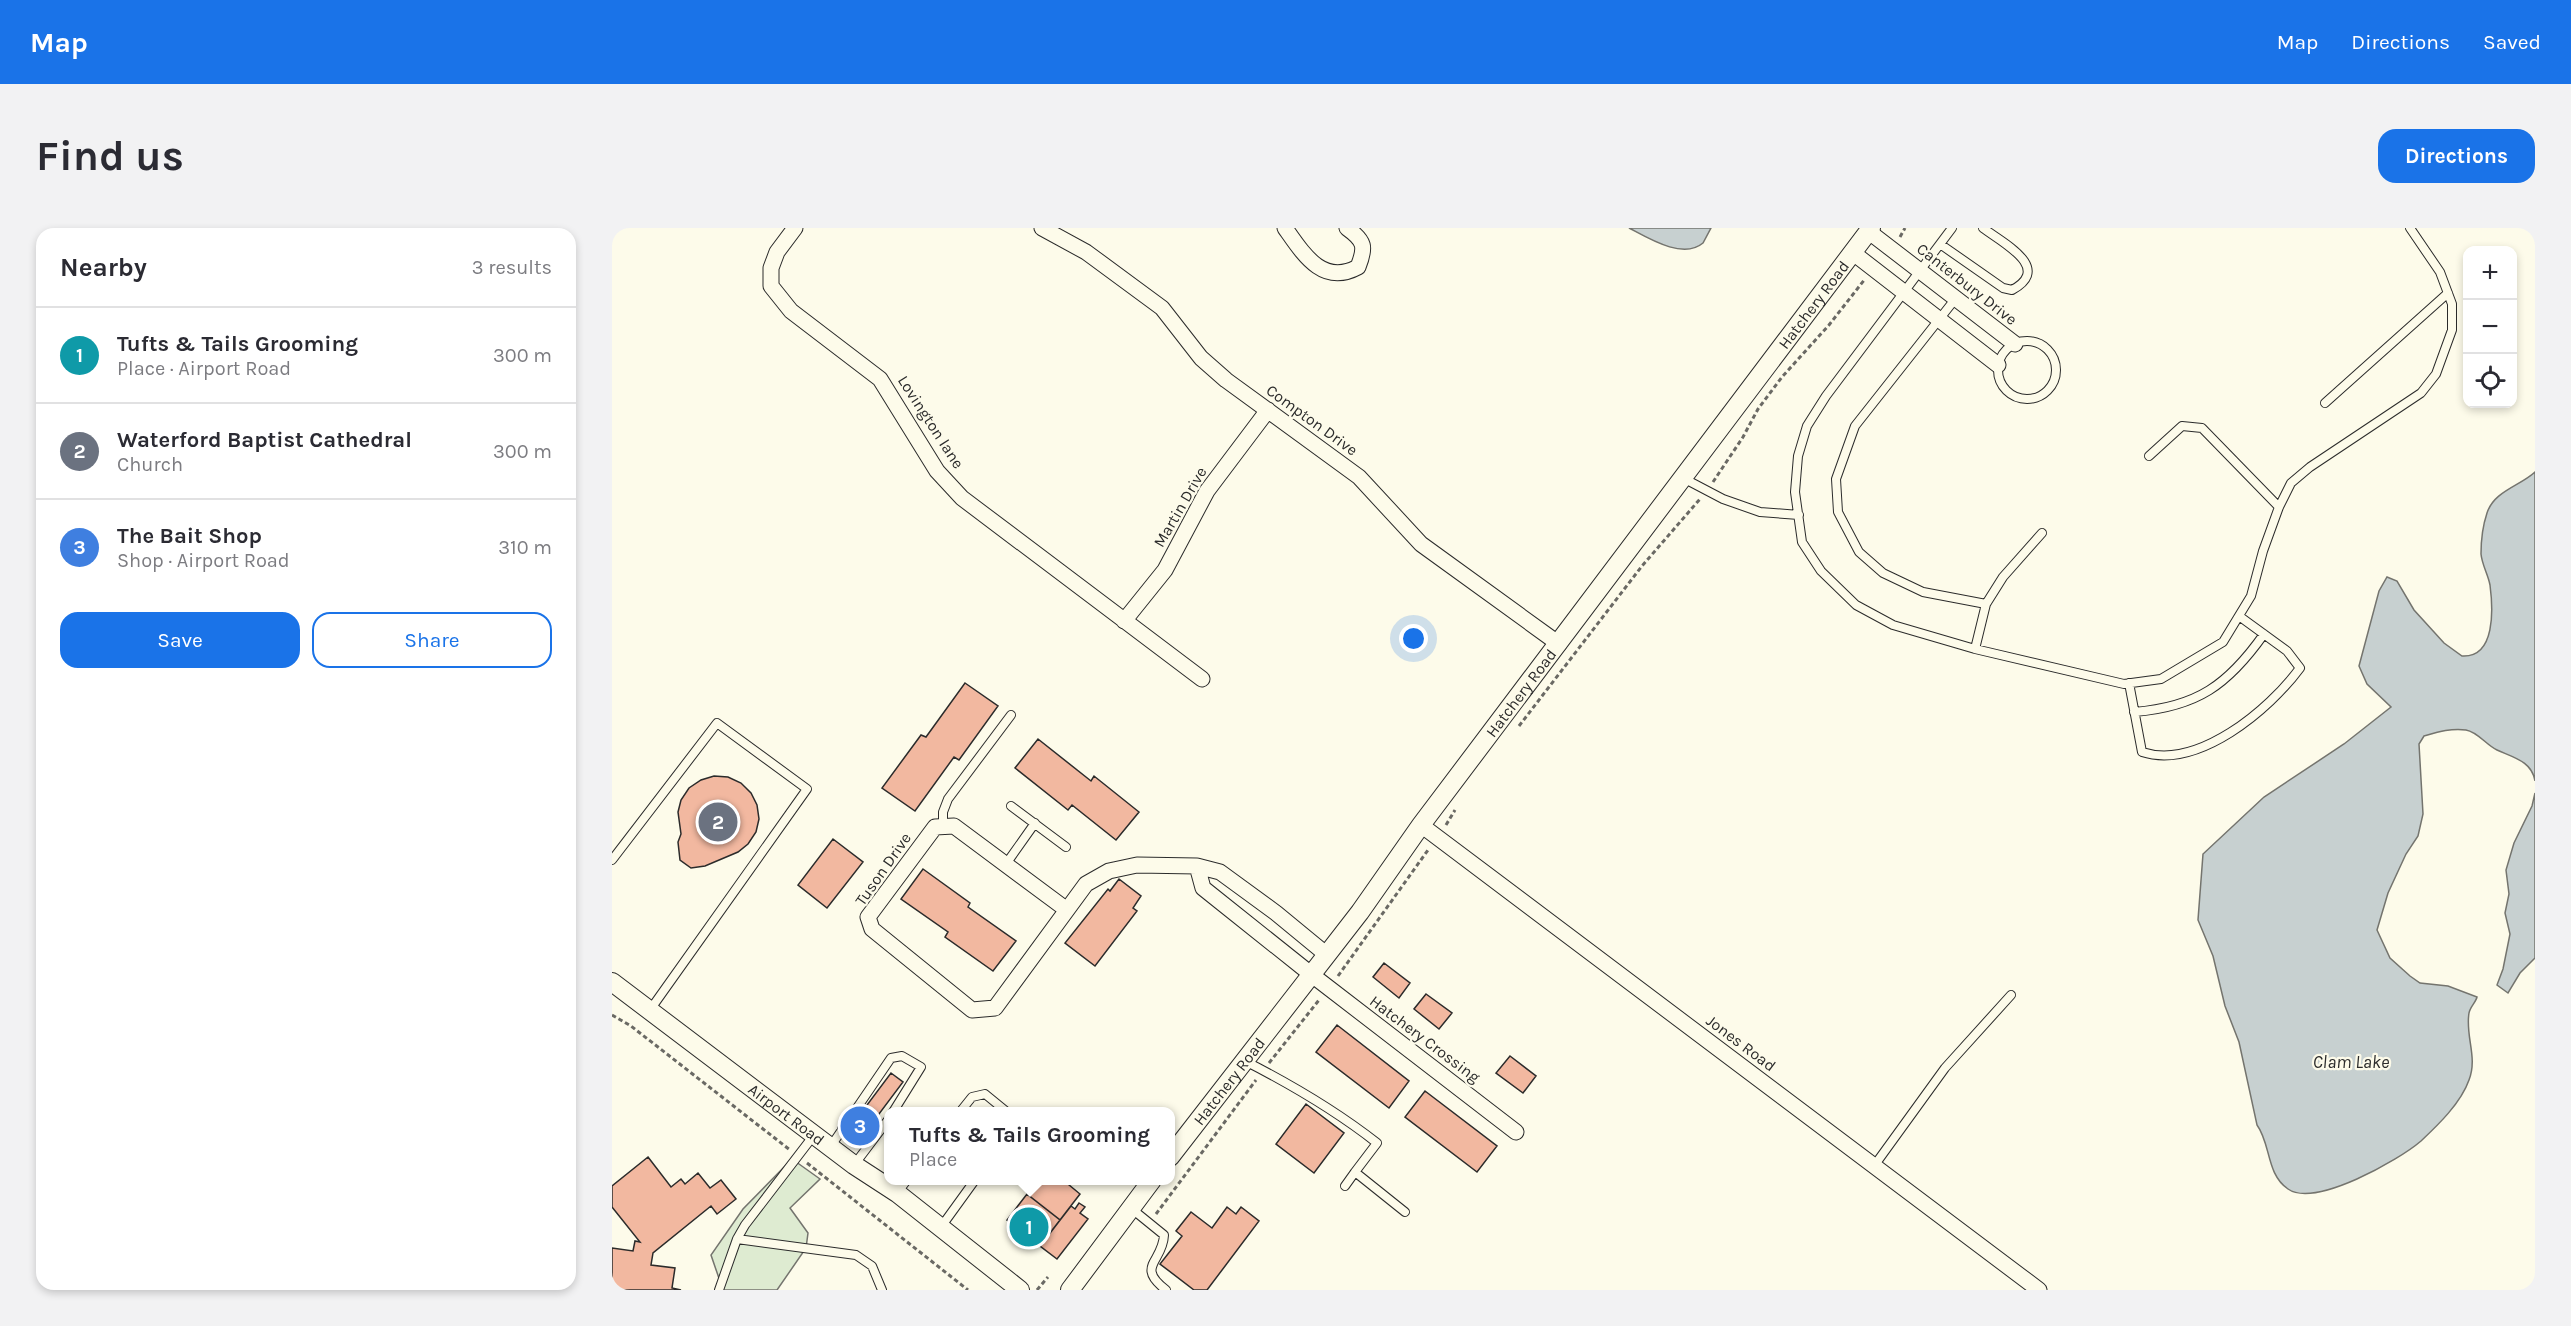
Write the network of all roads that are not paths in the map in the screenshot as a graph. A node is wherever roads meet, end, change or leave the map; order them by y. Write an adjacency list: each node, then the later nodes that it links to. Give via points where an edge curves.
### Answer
1 (795, 228): 27 (street, Lovington lane, via 777,252 771,268 771,286 780,297 791,310 880,379 937,471 962,498)
2 (1042, 228): 19 (street, Compton Drive, via 1086,252 1162,308 1201,358)
3 (1285, 228): 4 (street, via 1313,263 1343,275 1358,267 1364,252 1360,238)
4 (1347, 228)
5 (1952, 228): 9 (lane)
6 (1983, 228): 9 (lane, via 2028,266 2028,277 2022,285 2012,290 2002,288)
7 (2410, 228): 13 (lane, via 2440,272)
8 (1869, 229): 10 (street, Hatchery Road); 11 (street, Canterbury Drive)
9 (1940, 244): 11 (lane)
10 (1852, 252): 12 (street); 21 (street, Hatchery Road)
11 (1921, 269): 12 (lane); 14 (street, Canterbury Drive)
12 (1904, 291): 15 (street); 23 (lane, via 1807,426 1798,456)
13 (2448, 293): 18 (lane); 22 (lane, via 2452,330 2447,349 2436,374 2421,393 2310,467 2291,483)
14 (1956, 298): 15 (lane); 16 (street, Canterbury Drive)
15 (1940, 318): 17 (street); 25 (lane, via 1855,426 1836,479 1838,513 1859,552 1883,573 1923,592)
16 (2015, 344): 17 (lane); 17 (lane, via 2028,341 2050,352 2056,364 2056,377 2050,389 2027,400 2014,397 2004,388)
17 (1998, 365)
18 (2325, 403)
19 (1268, 410): 27 (street, Martin Drive, via 1207,491 1165,570); 29 (street, Compton Drive, via 1359,477 1421,544)
20 (2149, 456): 22 (lane, via 2182,426 2202,428)
21 (1683, 478): 23 (lane, via 1760,513); 29 (street, Hatchery Road)
22 (2278, 507): 26 (lane, via 2251,596)
23 (1798, 515): 30 (lane, via 1802,542 1821,571 1856,605 1893,626)
24 (2042, 533): 25 (lane, via 2003,577)
25 (1986, 604): 30 (lane)
26 (2239, 616): 28 (lane); 32 (lane, via 2223,642 2190,664 2161,679)
27 (1124, 621): 31 (street, Lovington lane)
28 (2264, 634): 33 (lane, via 2242,665 2190,701 2162,710); 33 (lane, via 2287,651 2300,668 2254,718 2203,746 2156,757 2142,752)
29 (1559, 644): 37 (street, Hatchery Road)
30 (1975, 649): 32 (lane)
31 (1202, 680)
32 (2129, 683): 33 (lane)
33 (2134, 712)
34 (1011, 715): 38 (lane, via 948,799)
35 (1011, 806): 36 (lane)
36 (1035, 824): 39 (lane); 41 (lane)
37 (1421, 825): 44 (street, Hatchery Road); 61 (street, Jones Road)
38 (943, 827): 41 (street, via 954,826); 43 (street, Tuson Drive, via 935,827 868,917 872,929 972,1010 995,1008)
39 (1066, 847)
40 (612, 860): 48 (lane, via 717,723 807,789)
41 (1006, 864): 43 (street)
42 (1197, 866): 43 (street, Tuson Drive, via 1137,865 1109,871 1086,884); 44 (street, Tuson Drive, via 1220,872); 45 (street, via 1203,888)
43 (1067, 910)
44 (1327, 955): 45 (street, Hatchery Road)
45 (1312, 975): 49 (street, Hatchery Road); 55 (street, Hatchery Crossing)
46 (612, 982): 48 (street, Airport Road)
47 (2011, 995): 61 (lane, via 1945,1068)
48 (650, 1010): 56 (street, Airport Road)
49 (1245, 1061): 59 (street, Hatchery Road); 62 (lane, via 1338,1112 1377,1143)
50 (896, 1107): 54 (lane, via 921,1066 902,1056 891,1058)
51 (964, 1107): 52 (lane, via 972,1097 985,1094)
52 (1001, 1107)
53 (884, 1125): 58 (lane)
54 (842, 1128): 57 (lane); 58 (lane)
55 (1516, 1132)
56 (814, 1135): 57 (street, Airport Road); 71 (lane, via 767,1193)
57 (830, 1147): 60 (street, Airport Road)
58 (867, 1147): 60 (lane)
59 (1175, 1151)
60 (854, 1165): 63 (street, Airport Road)
61 (1874, 1166): 77 (street, Jones Road)
62 (1355, 1173): 66 (lane); 69 (lane)
63 (884, 1179)
64 (971, 1185): 70 (lane)
65 (1148, 1185): 68 (street)
66 (1345, 1186)
67 (902, 1187): 70 (street, Airport Road)
68 (1131, 1208): 75 (street); 76 (lane, via 1164,1235 1151,1272)
69 (1405, 1212)
70 (941, 1227): 74 (street, Airport Road)
71 (737, 1239): 72 (lane); 73 (lane, via 856,1255 872,1266)
72 (719, 1290)
73 (882, 1290)
74 (1020, 1290)
75 (1070, 1290)
76 (1166, 1290)
77 (2039, 1290)

